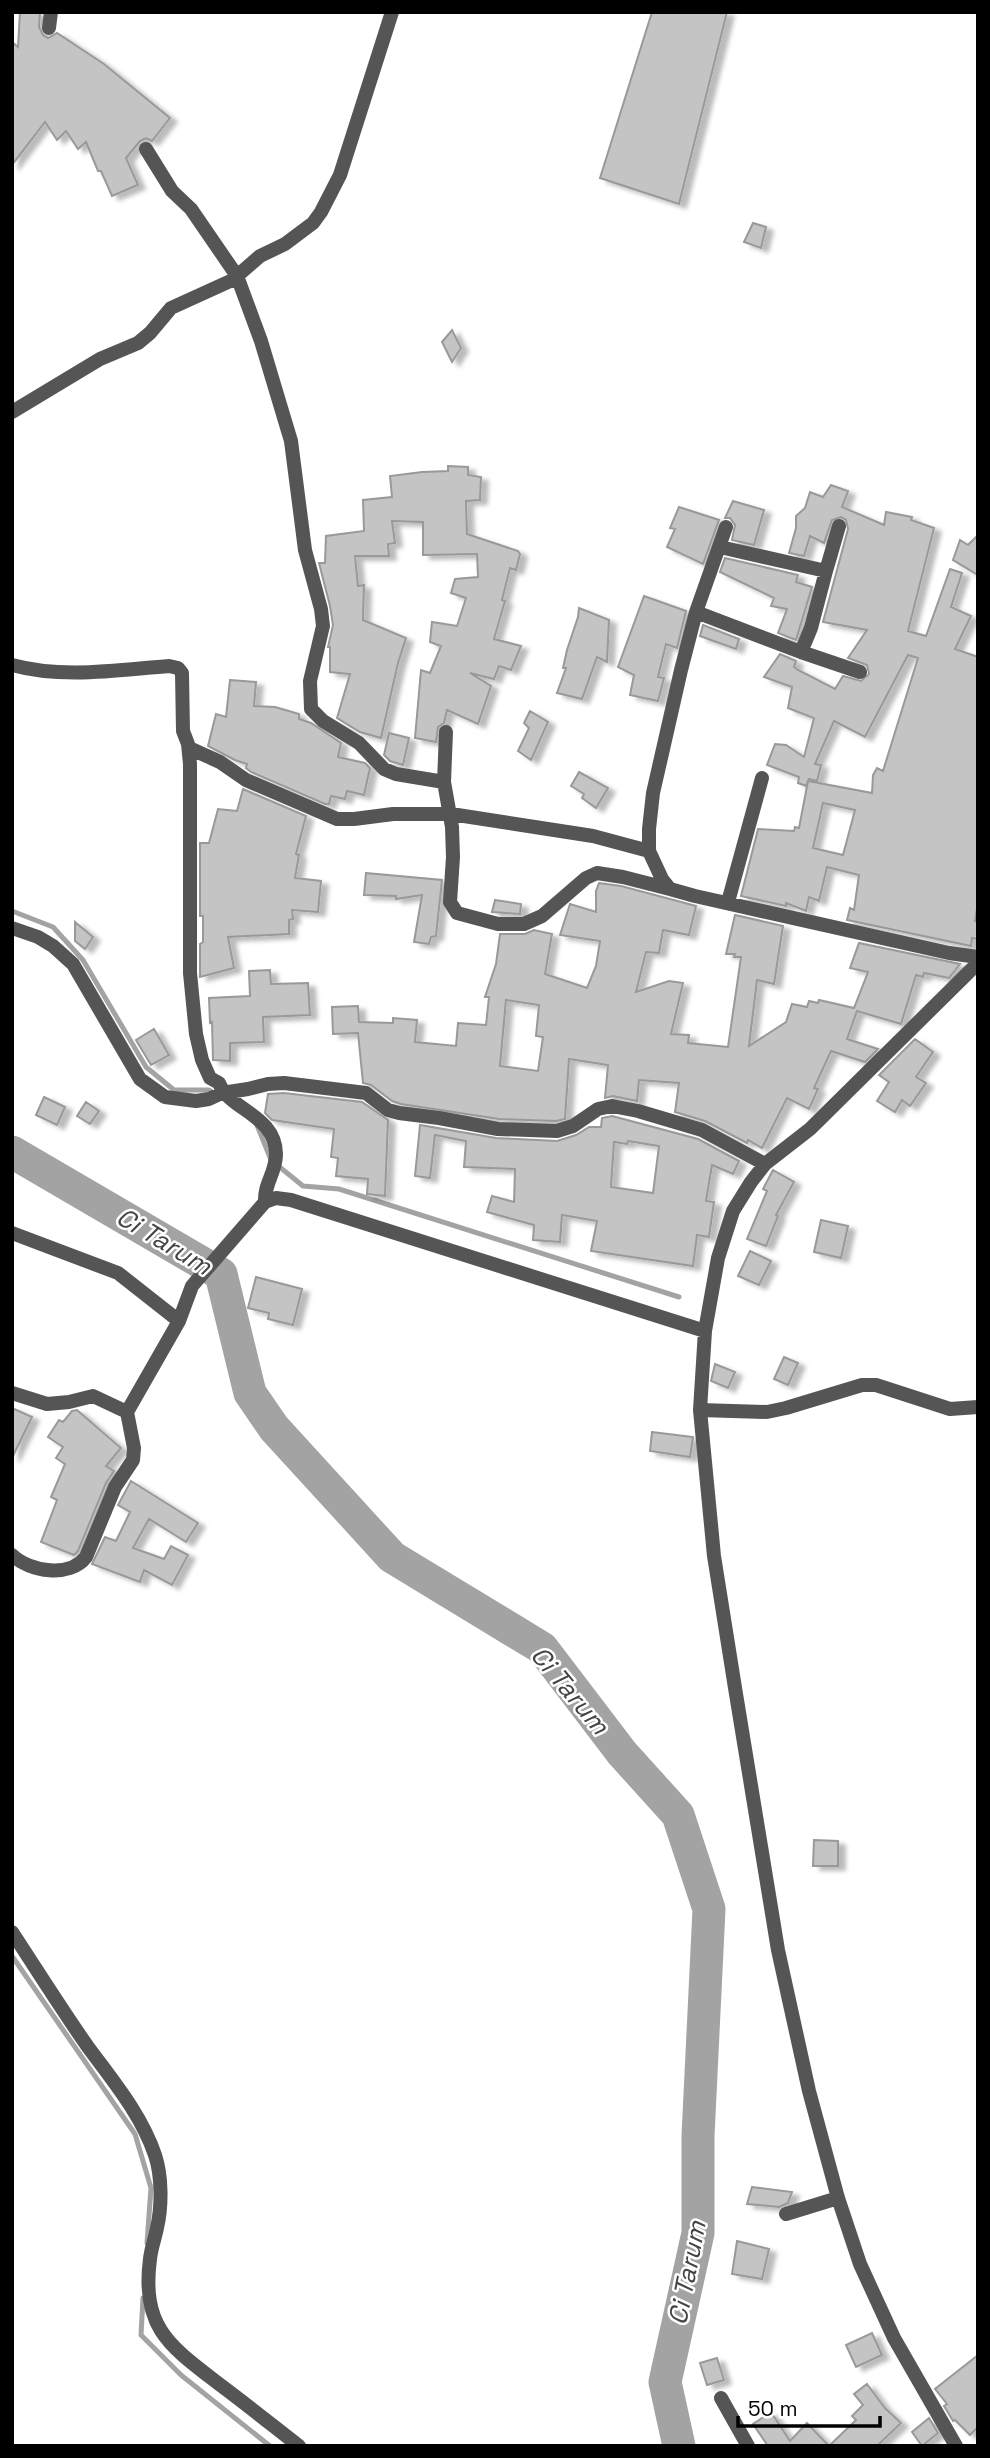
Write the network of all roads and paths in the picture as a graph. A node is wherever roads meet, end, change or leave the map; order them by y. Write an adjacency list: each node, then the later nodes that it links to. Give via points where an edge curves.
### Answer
1 (51, 12): 3 (street)
2 (392, 12): 5 (street, via 340,175 321,212 313,223 260,256)
3 (49, 28)
4 (146, 149): 5 (street)
5 (237, 277): 6 (street, via 171,308 145,339 100,359); 18 (street, via 291,441 305,550 321,609 323,625 310,681 311,709 359,743 384,769)
6 (12, 412)
7 (839, 526): 10 (street)
8 (726, 527): 9 (street)
9 (720, 547): 10 (street); 11 (street)
10 (826, 571): 12 (street)
11 (696, 612): 12 (street); 20 (street, via 653,793)
12 (801, 652): 14 (street)
13 (12, 665): 16 (street, via 74,673 178,668 184,677 183,731)
14 (860, 672)
15 (446, 732): 18 (street)
16 (189, 748): 19 (street, via 246,780 337,819); 26 (street, via 190,973 202,1060 210,1078 219,1083)
17 (762, 778): 22 (street)
18 (444, 782): 19 (street)
19 (451, 814): 20 (street, via 593,836); 21 (street, via 450,902 455,912 465,917 524,924 542,916 597,873)
20 (649, 851): 21 (street)
21 (670, 889): 22 (street)
22 (728, 902): 24 (street)
23 (12, 928): 26 (street, via 38,937 73,964 132,1068 153,1090 186,1101)
24 (978, 957)
25 (978, 963): 27 (street, via 810,1129)
26 (218, 1094): 27 (street, via 275,1083 359,1092 399,1114 498,1129 563,1130 611,1106 702,1130); 28 (street, via 250,1111 267,1129 276,1152 264,1188)
27 (765, 1164): 31 (street, via 733,1211 718,1258)
28 (265, 1202): 30 (street, via 192,1286); 31 (street, via 291,1200)
29 (12, 1233): 30 (street, via 118,1273)
30 (180, 1321): 35 (street)
31 (705, 1331): 34 (street)
32 (12, 1393): 35 (street, via 47,1404 93,1396)
33 (978, 1407): 34 (street, via 950,1409 876,1385 862,1385 766,1412)
34 (700, 1410): 38 (street, via 714,1556 778,1950)
35 (127, 1412): 36 (street, via 133,1460 115,1487 80,1565 34,1569)
36 (12, 1555)
37 (12, 1932): 41 (street, via 125,2096 155,2154 160,2202 148,2290 155,2319 167,2341)
38 (838, 2198): 39 (street); 43 (street, via 860,2264 894,2338)
39 (786, 2214)
40 (721, 2398): 42 (street)
41 (299, 2446)
42 (748, 2446)
43 (956, 2446)

